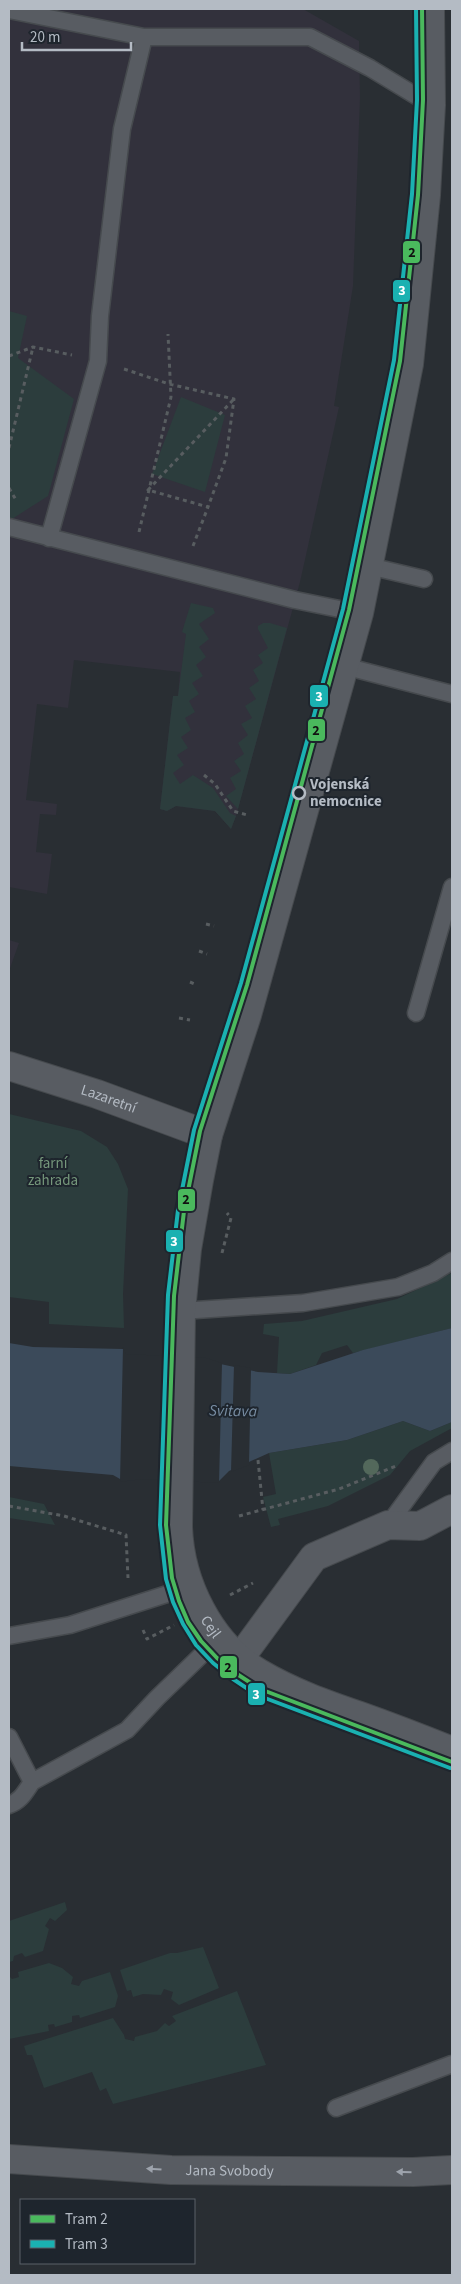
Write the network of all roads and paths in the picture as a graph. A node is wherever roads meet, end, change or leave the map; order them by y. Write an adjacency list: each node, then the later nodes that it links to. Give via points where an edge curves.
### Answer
1 (430, 9): 4 (street, Cejl)
2 (9, 10): 3 (lane)
3 (144, 37): 4 (lane, via 310,37); 8 (lane, via 122,129 100,316)
4 (430, 104): 17 (street, Cejl, via 426,195 409,364)
5 (168, 334): 9 (path)
6 (33, 346): 7 (path); 8 (path); 11 (path)
7 (9, 356)
8 (98, 361): 9 (path); 15 (lane)
9 (169, 384): 10 (path); 12 (path, via 171,397)
10 (234, 399): 12 (path); 13 (path, via 226,458)
11 (9, 448)
12 (148, 490): 13 (path); 16 (path)
13 (208, 507): 18 (path)
14 (9, 527): 15 (lane)
15 (49, 538): 16 (lane)
16 (134, 558): 18 (lane)
17 (369, 566): 19 (lane); 20 (street, Cejl)
18 (183, 571): 20 (lane)
19 (424, 579)
20 (359, 613): 21 (street, Cejl)
21 (344, 666): 22 (lane); 36 (street, Cejl, via 247,1015)
22 (452, 694)
23 (204, 775): 24 (path, via 215,784 233,811)
24 (247, 815)
25 (452, 887): 32 (lane)
26 (206, 924): 27 (path)
27 (214, 926)
28 (199, 951): 29 (path)
29 (207, 954)
30 (190, 982): 31 (path)
31 (197, 985)
32 (416, 1013)
33 (179, 1018): 34 (path)
34 (190, 1020)
35 (9, 1066): 36 (street, Lazaretní)
36 (208, 1135): 38 (street, Cejl, via 187,1249)
37 (452, 1261): 38 (lane, via 433,1273 398,1286)
38 (181, 1320): 48 (street, Cejl, via 178,1542)
39 (452, 1451): 41 (lane)
40 (258, 1460): 44 (path)
41 (434, 1462): 44 (path, via 413,1459 339,1489); 46 (lane)
42 (9, 1506): 47 (path, via 64,1516)
43 (452, 1509): 46 (street, via 420,1526)
44 (262, 1510): 45 (path)
45 (239, 1516)
46 (388, 1525): 50 (street, via 314,1557)
47 (126, 1535)
48 (189, 1587): 51 (lane, via 70,1625); 52 (street, Cejl)
49 (228, 1588): 50 (path, via 247,1619)
50 (259, 1631): 53 (street)
51 (9, 1636)
52 (219, 1638): 53 (street, Cejl); 56 (lane, via 127,1730)
53 (240, 1658): 55 (street, Cejl, via 258,1673 300,1695)
54 (9, 1737): 56 (lane)
55 (452, 1751)
56 (32, 1782): 57 (lane, via 22,1797)
57 (9, 1805)
58 (452, 2064): 59 (lane)
59 (336, 2108)
60 (9, 2159): 61 (street, Jana Svobody, one-way to 60, via 171,2170)
61 (452, 2170)

